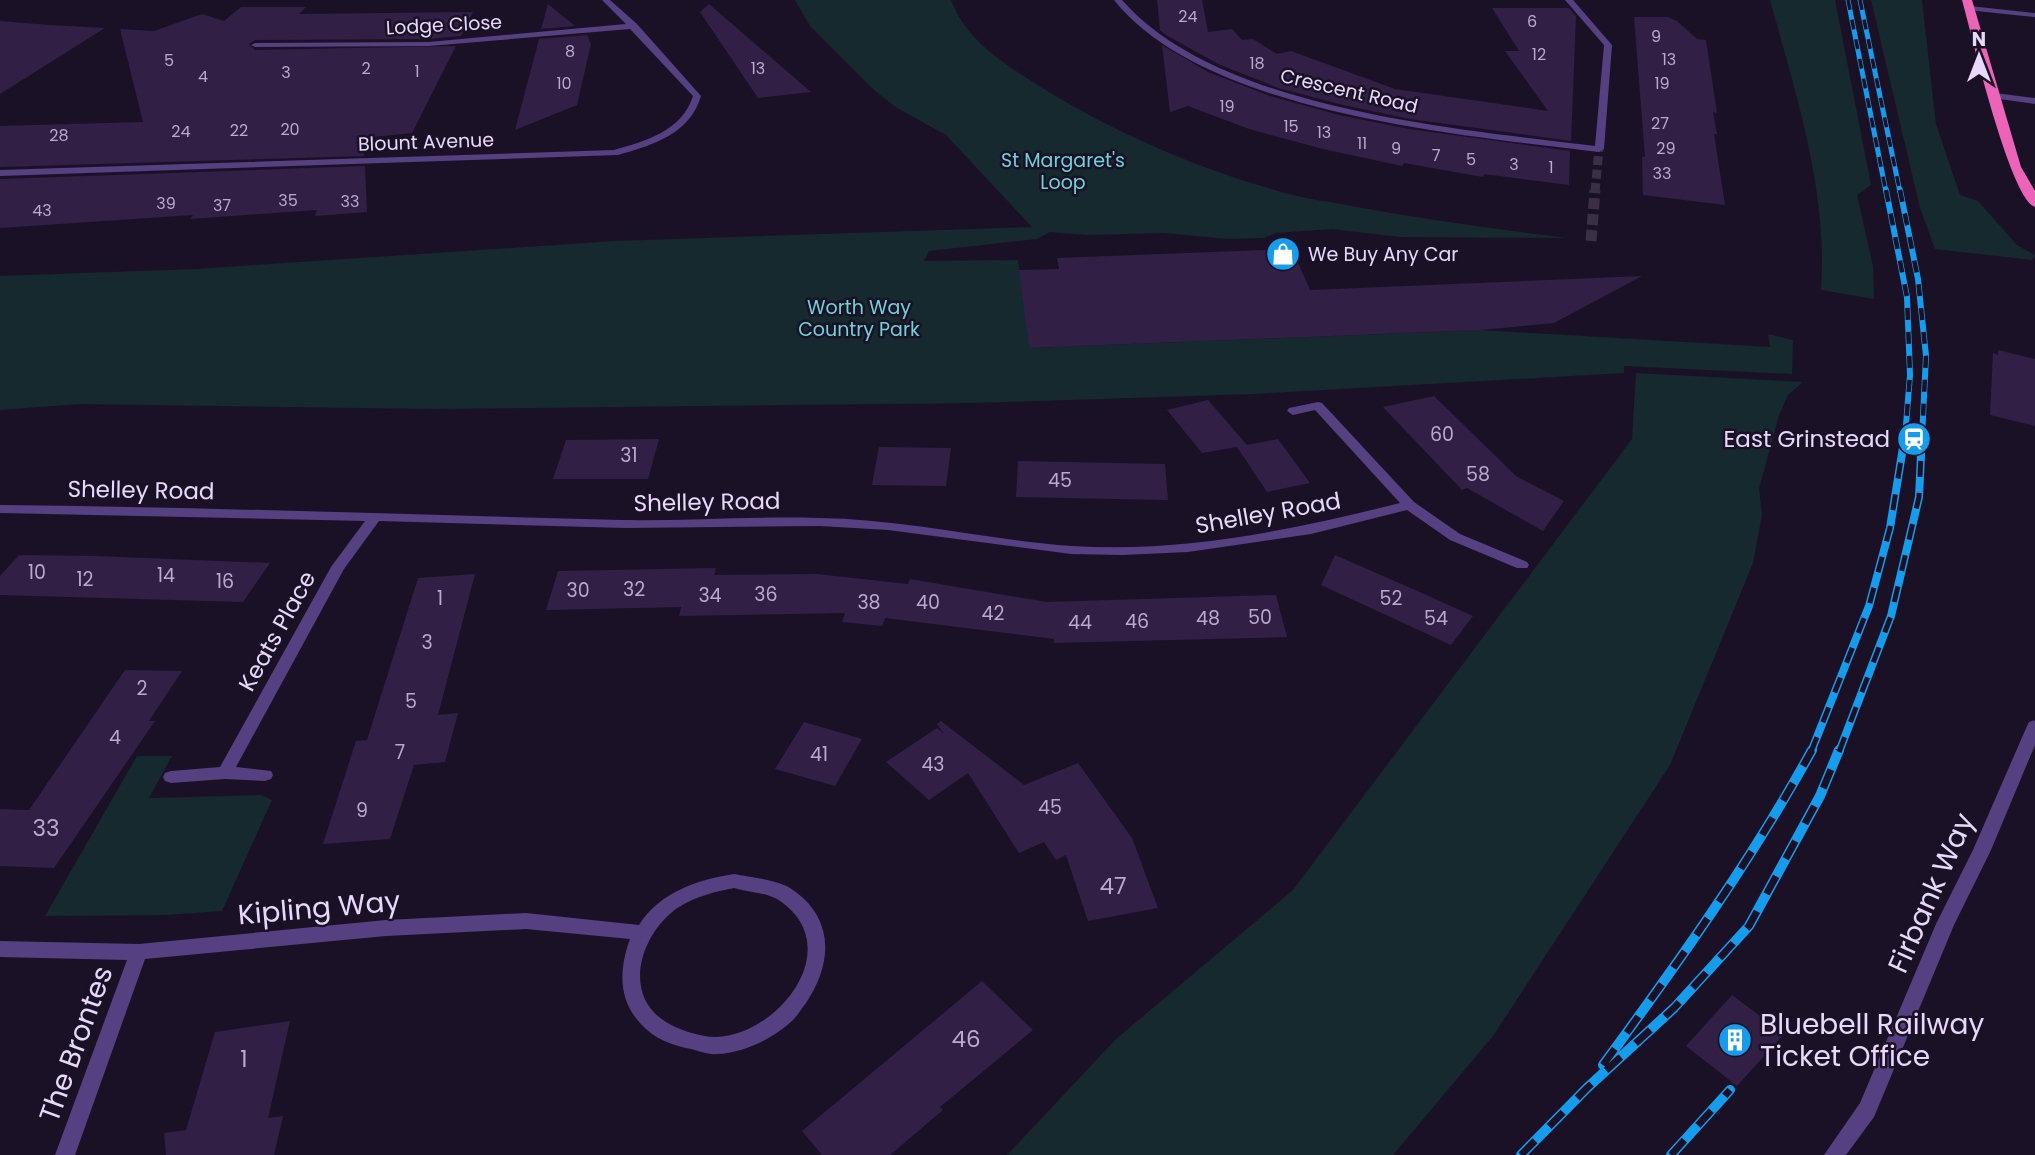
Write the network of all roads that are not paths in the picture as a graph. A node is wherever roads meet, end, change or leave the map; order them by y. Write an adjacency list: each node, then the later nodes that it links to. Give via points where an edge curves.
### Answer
1 (606, 0): 6 (street, Blount Avenue)
2 (1118, 0): 3 (street, Crescent Road, via 1144,29 1170,48 1272,92 1369,118 1599,149 1608,45)
3 (1569, 0)
4 (1968, 4): 5 (street); 10 (highway)
5 (2035, 15)
6 (634, 26): 8 (street, Lodge Close, via 429,44); 12 (street, Blount Avenue, via 697,96 695,109 677,126 648,143 615,153)
7 (264, 37): 8 (street)
8 (255, 45): 9 (street)
9 (247, 53)
10 (1995, 96): 11 (street); 13 (highway, via 2015,167)
11 (2035, 101)
12 (0, 173)
13 (2035, 203)
14 (1293, 411): 15 (street, via 1318,406)
15 (1409, 505): 17 (street, Shelley Road, via 1311,530 1188,548 1123,551 1071,550 888,526 820,522 626,524); 18 (street, via 1455,537)
16 (0, 509): 17 (street, Shelley Road)
17 (376, 516): 20 (street, Keats Place, via 338,567)
18 (1522, 565)
19 (2035, 726): 27 (street, Firbank Way, via 1867,1110)
20 (225, 773): 21 (street); 22 (street)
21 (265, 775)
22 (171, 777)
23 (642, 933): 23 (street, via 666,907 686,894 710,885 757,882 796,901 809,916 818,937 818,961 810,985 794,1008 771,1026 749,1037 702,1044 660,1031 644,1018 634,1001 629,982 631,962); 25 (street, Kipling Way, via 526,921 386,928)
24 (0, 949): 25 (street, Kipling Way)
25 (139, 952): 26 (street, The Brontes)
26 (65, 1155)
27 (1834, 1155)

